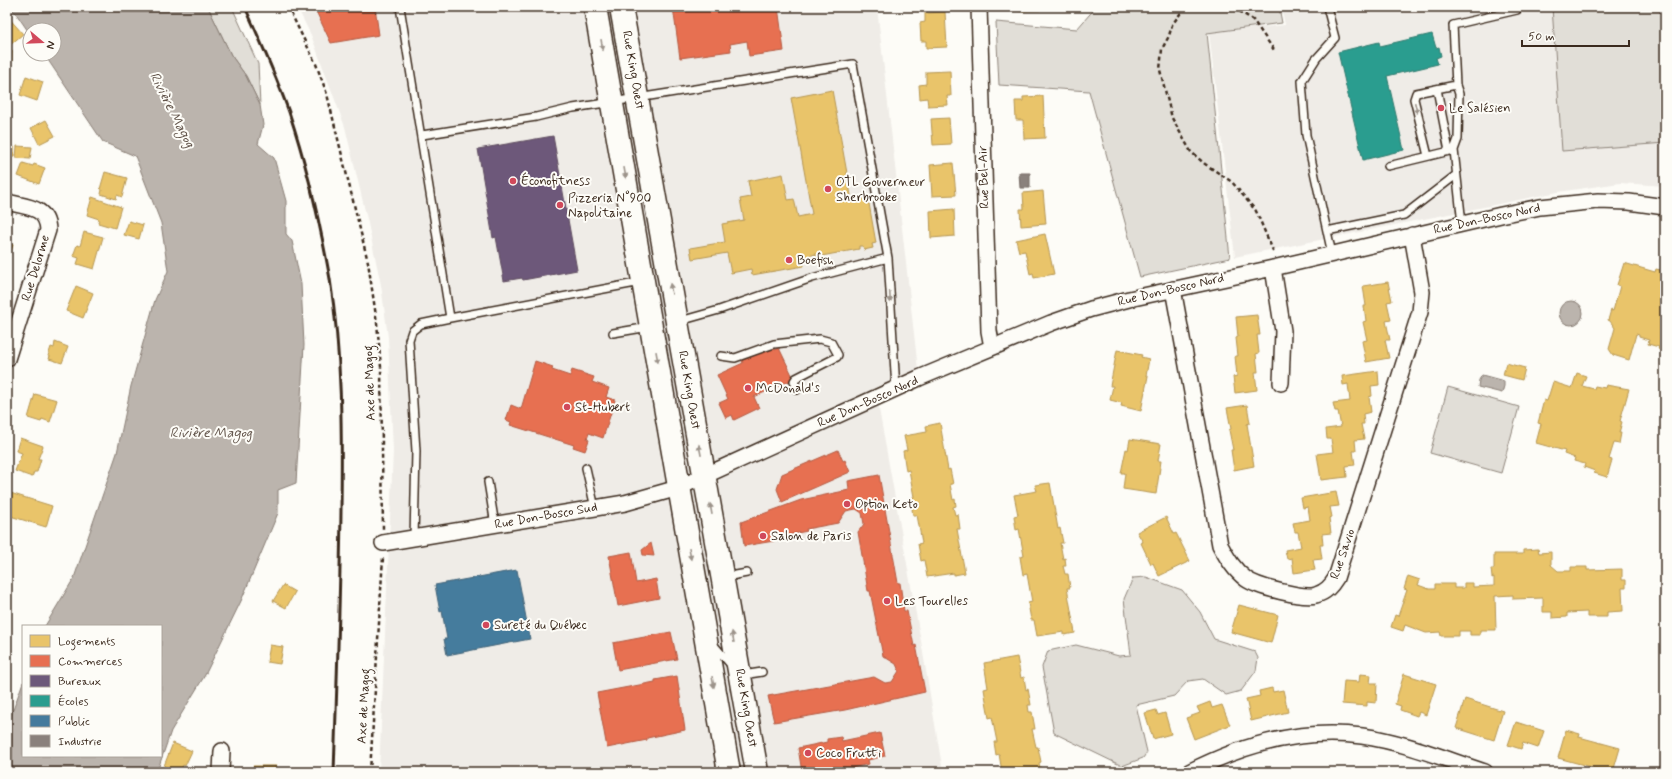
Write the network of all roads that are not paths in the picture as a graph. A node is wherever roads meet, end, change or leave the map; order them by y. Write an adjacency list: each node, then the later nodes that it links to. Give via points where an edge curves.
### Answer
1 (400, 7): 11 (lane)
2 (595, 7): 10 (main road, Rue King Ouest, one-way to 10)
3 (621, 7): 9 (main road, Rue King Ouest)
4 (979, 7): 30 (street, Rue Bel-Air, via 989,332)
5 (1327, 7): 19 (lane, via 1335,38 1316,59 1302,81 1306,135)
6 (1518, 7): 7 (lane, via 1518,10 1453,26)
7 (1456, 85): 8 (lane); 12 (lane, via 1459,94 1458,139)
8 (1437, 89): 12 (lane); 13 (lane, one-way to 13, via 1416,93 1414,99)
9 (638, 98): 10 (lane); 22 (lane, via 853,64); 27 (main road, Rue King Ouest, one-way to 9)
10 (612, 102): 11 (lane); 24 (main road, Rue King Ouest, one-way to 24)
11 (422, 135): 26 (lane)
12 (1451, 151): 13 (lane); 15 (lane)
13 (1428, 156): 14 (lane)
14 (1388, 166)
15 (1456, 175): 18 (lane); 19 (lane, via 1404,215)
16 (7, 202): 32 (street, Rue Delorme, via 38,210 48,221 48,230)
17 (1665, 206): 18 (street, Rue Don-Bosco Nord, via 1598,201 1540,208)
18 (1462, 224): 20 (street, Rue Don-Bosco Nord)
19 (1327, 231): 21 (lane)
20 (1412, 235): 21 (street, Rue Don-Bosco Nord); 25 (street, Rue Savio, via 1422,292 1420,312 1336,578 1329,589 1316,596 1303,597 1246,579 1235,568 1220,545)
21 (1332, 254): 23 (street, Rue Don-Bosco Nord)
22 (888, 258): 27 (lane, via 812,278); 34 (lane, one-way to 34)
23 (1277, 267): 25 (street, Rue Don-Bosco Nord); 33 (street, via 1283,331)
24 (643, 281): 26 (lane); 28 (main road, Rue King Ouest)
25 (1173, 289): 30 (street, Rue Don-Bosco Nord, via 1091,309 1051,322)
26 (450, 318): 42 (lane, via 421,324 412,331 409,340 416,451)
27 (677, 322): 37 (main road, Rue King Ouest, one-way to 27)
28 (651, 326): 29 (lane); 39 (main road, Rue King Ouest, one-way to 39)
29 (613, 333)
30 (992, 347): 34 (street, Rue Don-Bosco Nord)
31 (721, 356): 35 (lane, via 735,358 774,344 820,339 831,342 837,357 796,378 794,381)
32 (7, 359)
33 (1281, 383)
34 (896, 389): 37 (street, Rue Don-Bosco Nord)
35 (797, 390)
36 (586, 468): 40 (lane)
37 (705, 476): 39 (street, Rue Don-Bosco Sud); 45 (main road, Rue King Ouest, one-way to 37)
38 (488, 482): 41 (lane)
39 (678, 488): 40 (street, Rue Don-Bosco Sud); 46 (main road, Rue King Ouest, one-way to 46)
40 (595, 508): 41 (street, Rue Don-Bosco Sud)
41 (495, 525): 42 (street, Rue Don-Bosco Sud)
42 (414, 539): 43 (street, Rue Don-Bosco Sud)
43 (383, 543)
44 (746, 573): 45 (lane)
45 (722, 578): 48 (main road, Rue King Ouest, one-way to 45)
46 (704, 634): 48 (lane); 51 (main road, Rue King Ouest, one-way to 51)
47 (762, 672): 48 (lane)
48 (740, 676): 52 (main road, Rue King Ouest)
49 (222, 751): 50 (street)
50 (221, 772)
51 (729, 772)
52 (758, 772)
53 (1189, 772): 54 (street, via 1224,755 1308,734 1362,736 1402,745)
54 (1485, 772)

